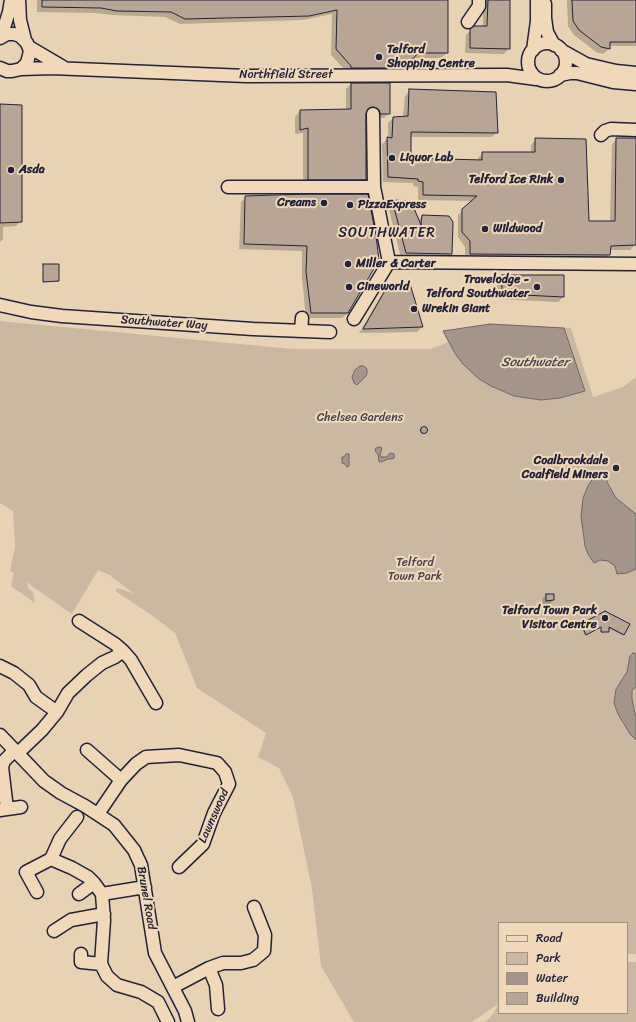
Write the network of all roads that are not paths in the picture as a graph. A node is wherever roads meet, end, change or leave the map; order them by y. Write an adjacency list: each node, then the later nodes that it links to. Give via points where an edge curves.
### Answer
1 (11, 0): 7 (street)
2 (19, 0): 8 (street, via 20,20)
3 (479, 0): 6 (street, via 479,6)
4 (537, 0): 10 (street, via 537,21)
5 (545, 0): 9 (street, via 548,32)
6 (468, 22)
7 (1, 37): 8 (street, Northfield Street, via 14,34 20,36)
8 (27, 44): 11 (street, via 30,51 29,59); 13 (street, Northfield Street)
9 (558, 48): 10 (street, via 543,44); 14 (street, via 586,64); 16 (street, via 565,58 565,67)
10 (531, 54): 15 (street); 17 (street, via 529,69)
11 (21, 68): 12 (street, Northfield Street, via 12,71); 13 (street, Northfield Street)
12 (1, 69)
13 (66, 69): 15 (street, Northfield Street, via 246,76)
14 (636, 73)
15 (507, 75): 17 (street, Northfield Street)
16 (560, 76): 17 (street, via 549,81); 18 (street, via 577,73 613,82)
17 (536, 79)
18 (636, 84)
19 (373, 114): 23 (street)
20 (636, 130): 21 (street, via 611,129)
21 (601, 136)
22 (228, 187): 23 (street)
23 (374, 187): 24 (street)
24 (389, 262): 25 (street); 28 (street)
25 (636, 264)
26 (0, 306): 29 (street, Southwater Way, via 62,316)
27 (302, 318): 29 (street)
28 (354, 319)
29 (301, 331): 30 (street, Southwater Way)
30 (330, 332)
31 (78, 621): 32 (street)
32 (123, 651): 34 (street); 35 (street, via 87,675 68,694)
33 (0, 666): 35 (street, via 29,685 36,697)
34 (156, 703)
35 (57, 712): 38 (street, via 42,730)
36 (0, 735): 38 (street, Brunel Road)
37 (87, 750): 39 (street)
38 (16, 751): 41 (street, via 4,761 2,767); 42 (street, Brunel Road, via 44,781)
39 (121, 780): 42 (street, Lawnswood); 45 (street, Lawnswood, via 146,757 159,755 179,755 217,763 225,772 229,784 214,813 203,844)
40 (21, 807): 41 (street)
41 (3, 810)
42 (98, 814): 47 (street, Brunel Road, via 114,825 134,850 141,865)
43 (77, 817): 44 (street, via 60,839)
44 (51, 859): 46 (street, via 72,868); 48 (street, via 26,872)
45 (179, 867)
46 (94, 883): 49 (street); 50 (street)
47 (145, 887): 50 (street); 57 (street, Brunel Road, via 155,953)
48 (37, 892)
49 (79, 894)
50 (102, 894): 52 (street)
51 (254, 907): 56 (street, via 265,935 264,951 253,960 224,963)
52 (104, 914): 53 (street, via 71,920); 55 (street)
53 (54, 931)
54 (81, 954): 55 (street, via 81,962)
55 (101, 964): 59 (street, via 107,976 117,985 141,992 158,1002)
56 (209, 968): 57 (street); 58 (street, via 216,985)
57 (173, 987): 60 (street, Brunel Road, via 186,1011)
58 (218, 1009)
59 (168, 1022)
60 (188, 1022)

